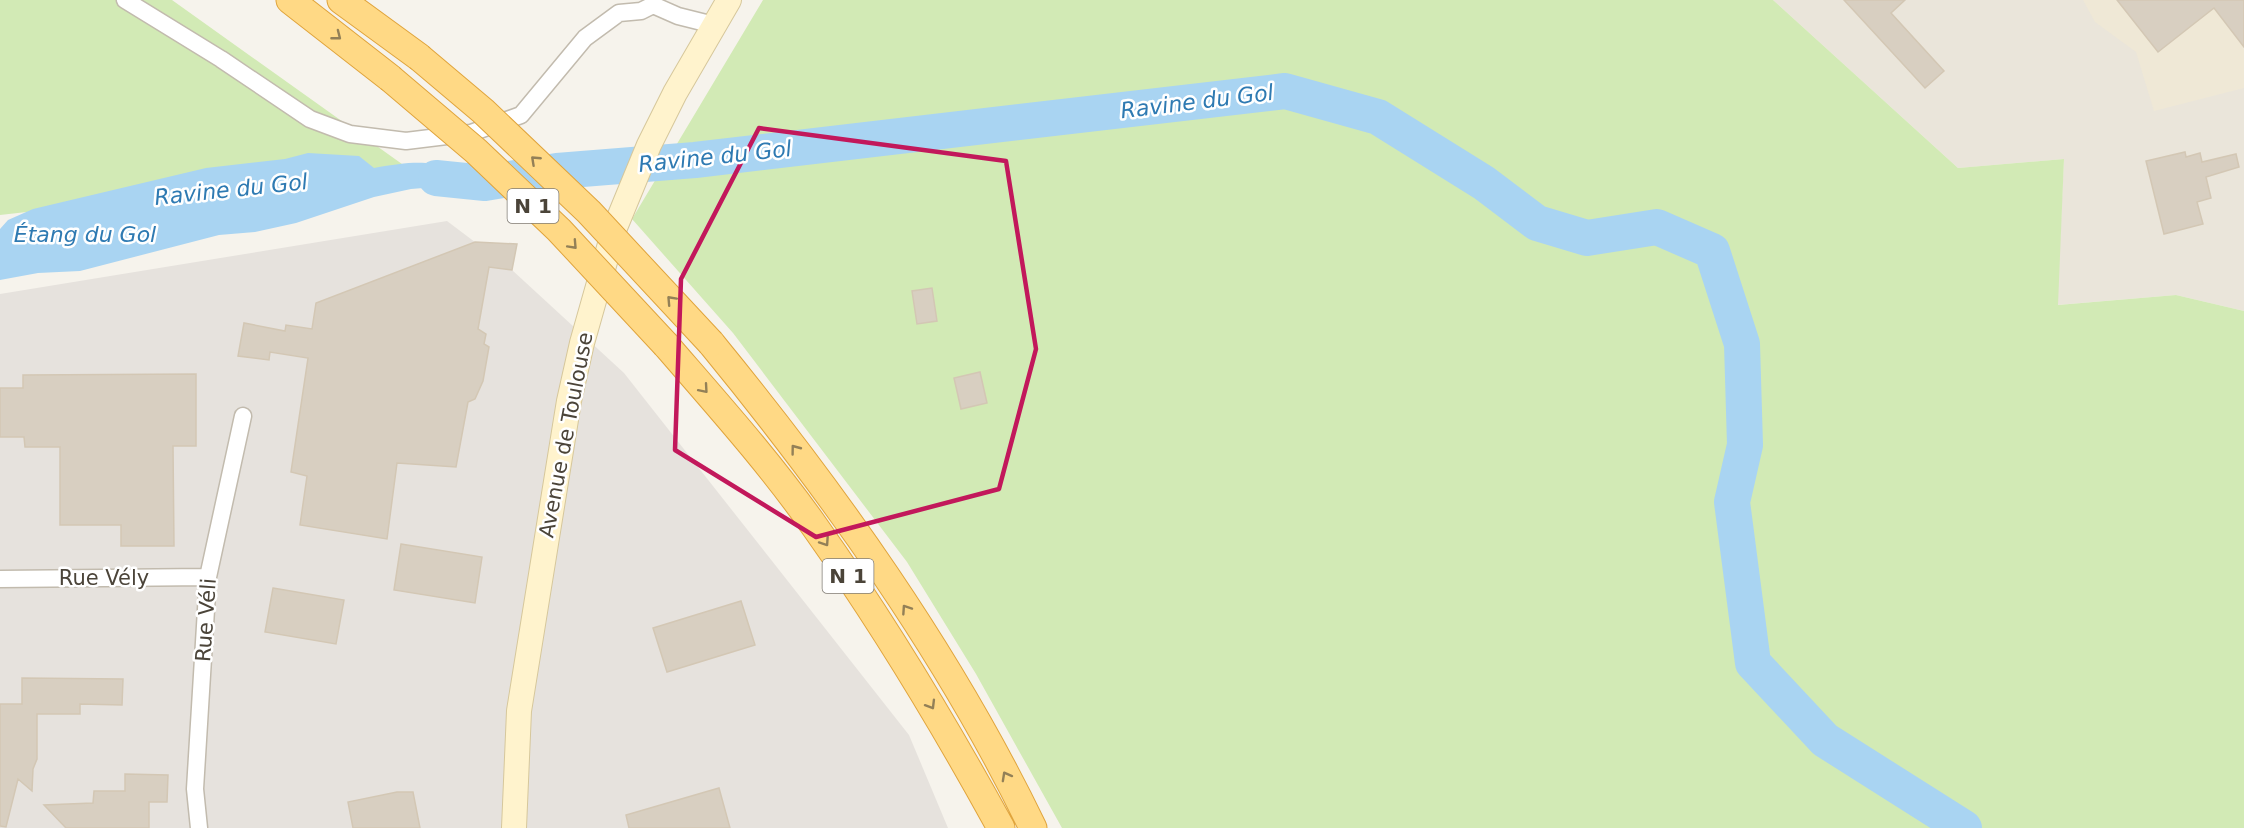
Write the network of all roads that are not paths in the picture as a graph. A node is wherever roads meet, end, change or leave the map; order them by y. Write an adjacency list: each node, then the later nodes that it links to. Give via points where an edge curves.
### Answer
1 (125, 0): 6 (street, via 310,119 350,134 406,141 471,132 521,115 585,38 619,13 641,11 653,5)
2 (290, 0): 13 (highway, N 1, one-way to 13, bridge, via 476,151 559,230 734,422 814,525 894,643)
3 (340, 0): 7 (highway, N 1)
4 (356, 0): 7 (highway)
5 (729, 0): 6 (main road, Avenue de Toulouse)
6 (714, 26): 12 (main road, Avenue de Toulouse, via 663,118 614,230 582,343 568,401 519,711)
7 (419, 57): 14 (highway, N 1, one-way to 7, bridge, via 912,617 816,477 711,343 589,212 483,111)
8 (243, 416): 9 (street, Rue Véli)
9 (208, 577): 10 (street, Rue Vély); 11 (street, Rue Véli, via 195,789)
10 (0, 579)
11 (199, 828)
12 (514, 828)
13 (1000, 828)
14 (1033, 828)

